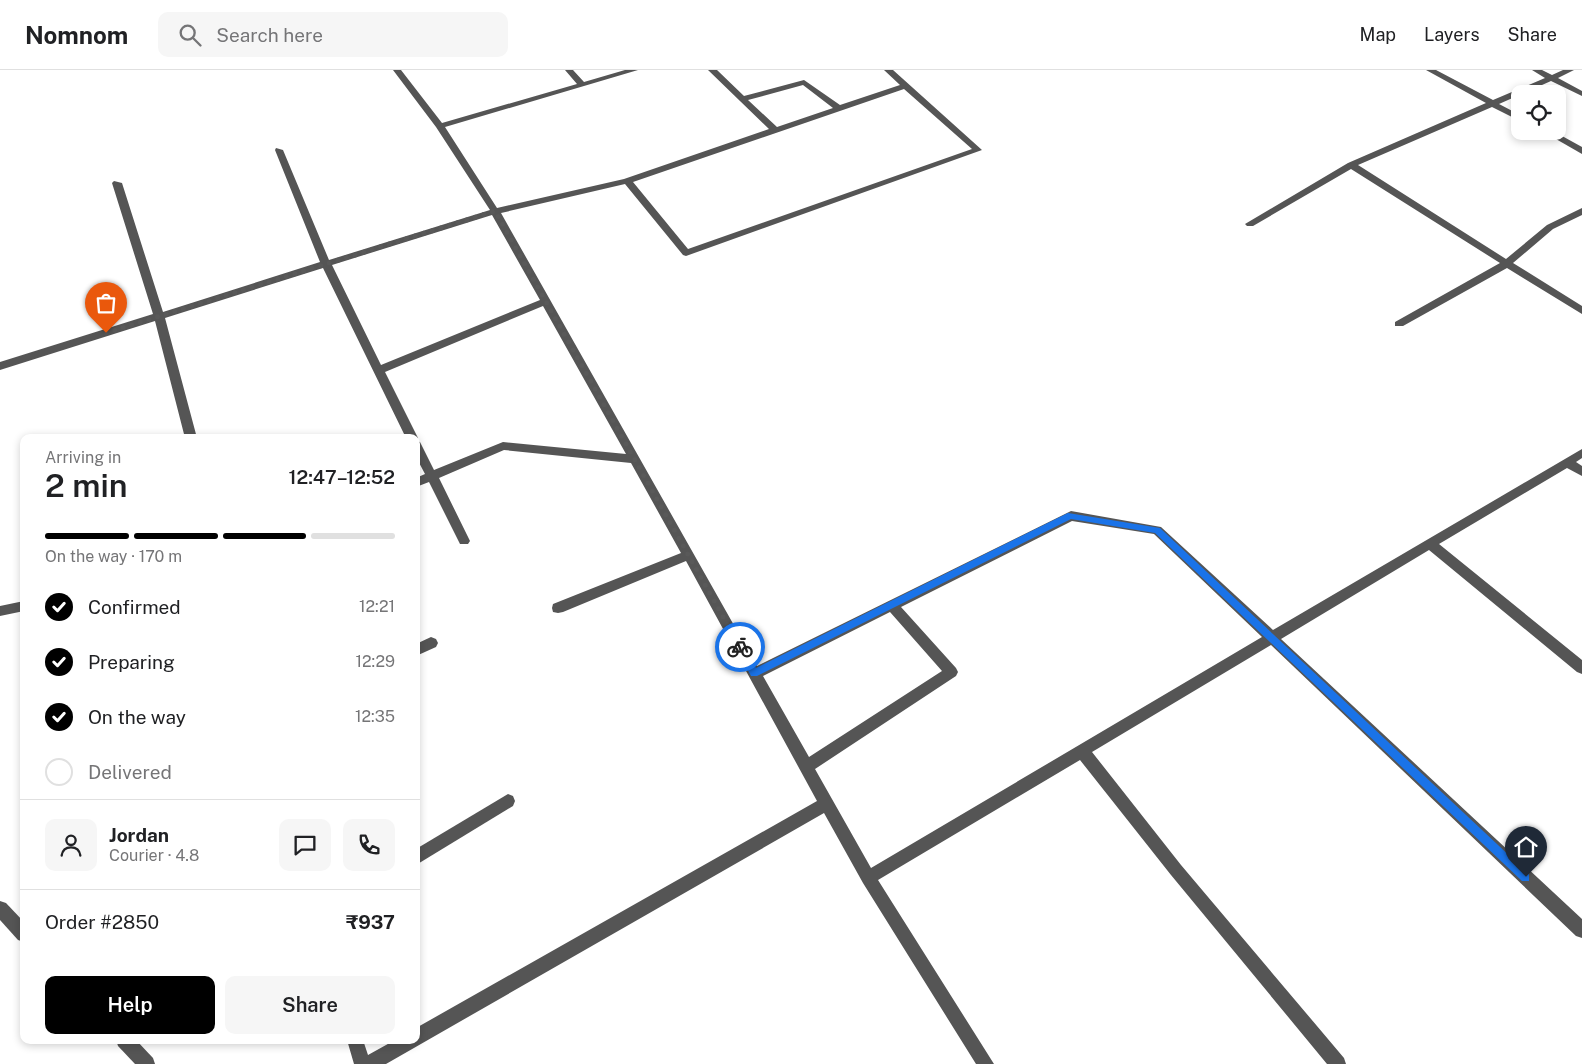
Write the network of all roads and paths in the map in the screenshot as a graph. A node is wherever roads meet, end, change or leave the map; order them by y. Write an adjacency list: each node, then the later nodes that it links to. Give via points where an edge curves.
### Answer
1 (397, 70): 17 (street)
2 (569, 70): 10 (street)
3 (634, 70): 10 (street)
4 (712, 70): 13 (street)
5 (888, 70): 11 (street)
6 (1430, 70): 14 (street)
7 (1536, 70): 9 (street)
8 (1570, 70): 9 (street)
9 (1552, 78): 12 (street); 14 (street)
10 (583, 85): 17 (street)
11 (904, 86): 15 (street); 23 (street, via 978,150 686,253)
12 (1582, 94)
13 (742, 99): 15 (street, via 804,82); 18 (street)
14 (1493, 104): 16 (street); 22 (street)
15 (840, 109): 18 (street)
16 (1511, 113)
17 (440, 126): 25 (street)
18 (776, 130): 23 (street)
19 (1562, 140): 21 (street)
20 (279, 150): 28 (street)
21 (1582, 151)
22 (1351, 165): 27 (street); 29 (street)
23 (627, 181): 25 (street)
24 (117, 183): 32 (street)
25 (495, 211): 28 (street); 30 (street)
26 (1582, 211): 29 (street, via 1550,228)
27 (1250, 224)
28 (326, 264): 32 (street); 35 (street)
29 (1506, 264): 31 (street); 33 (street)
30 (546, 301): 35 (street); 40 (street)
31 (1582, 311)
32 (159, 316): 34 (street); 36 (street)
33 (1399, 324)
34 (0, 366)
35 (379, 370): 37 (street)
36 (190, 434)
37 (410, 434)
38 (420, 453): 43 (street)
39 (1582, 453): 41 (street)
40 (634, 459): 43 (street, via 503,446); 47 (street)
41 (1567, 462): 42 (street); 46 (street)
42 (1582, 472)
43 (432, 476): 44 (street); 45 (street)
44 (420, 481)
45 (464, 541)
46 (1430, 544): 52 (street); 55 (street)
47 (689, 555): 50 (street); 56 (street)
48 (891, 605): 52 (street, via 1071,516 1157,530); 56 (street); 58 (street, via 951,672)
49 (20, 607): 51 (street)
50 (558, 608)
51 (0, 612)
52 (1272, 638): 57 (street); 65 (street)
53 (431, 643): 54 (street)
54 (420, 648)
55 (1582, 668)
56 (754, 674): 58 (street)
57 (1082, 751): 62 (street); 74 (street, via 1176,870)
58 (806, 767): 60 (street)
59 (508, 801): 61 (street)
60 (826, 804): 62 (street); 66 (street)
61 (420, 856)
62 (868, 878): 73 (street)
63 (0, 909): 64 (street)
64 (20, 930)
65 (1582, 930)
66 (420, 1035)
67 (128, 1044): 70 (street)
68 (356, 1044): 71 (street)
69 (405, 1044): 72 (street)
70 (147, 1064)
71 (362, 1064)
72 (369, 1064)
73 (986, 1064)
74 (1338, 1064)

